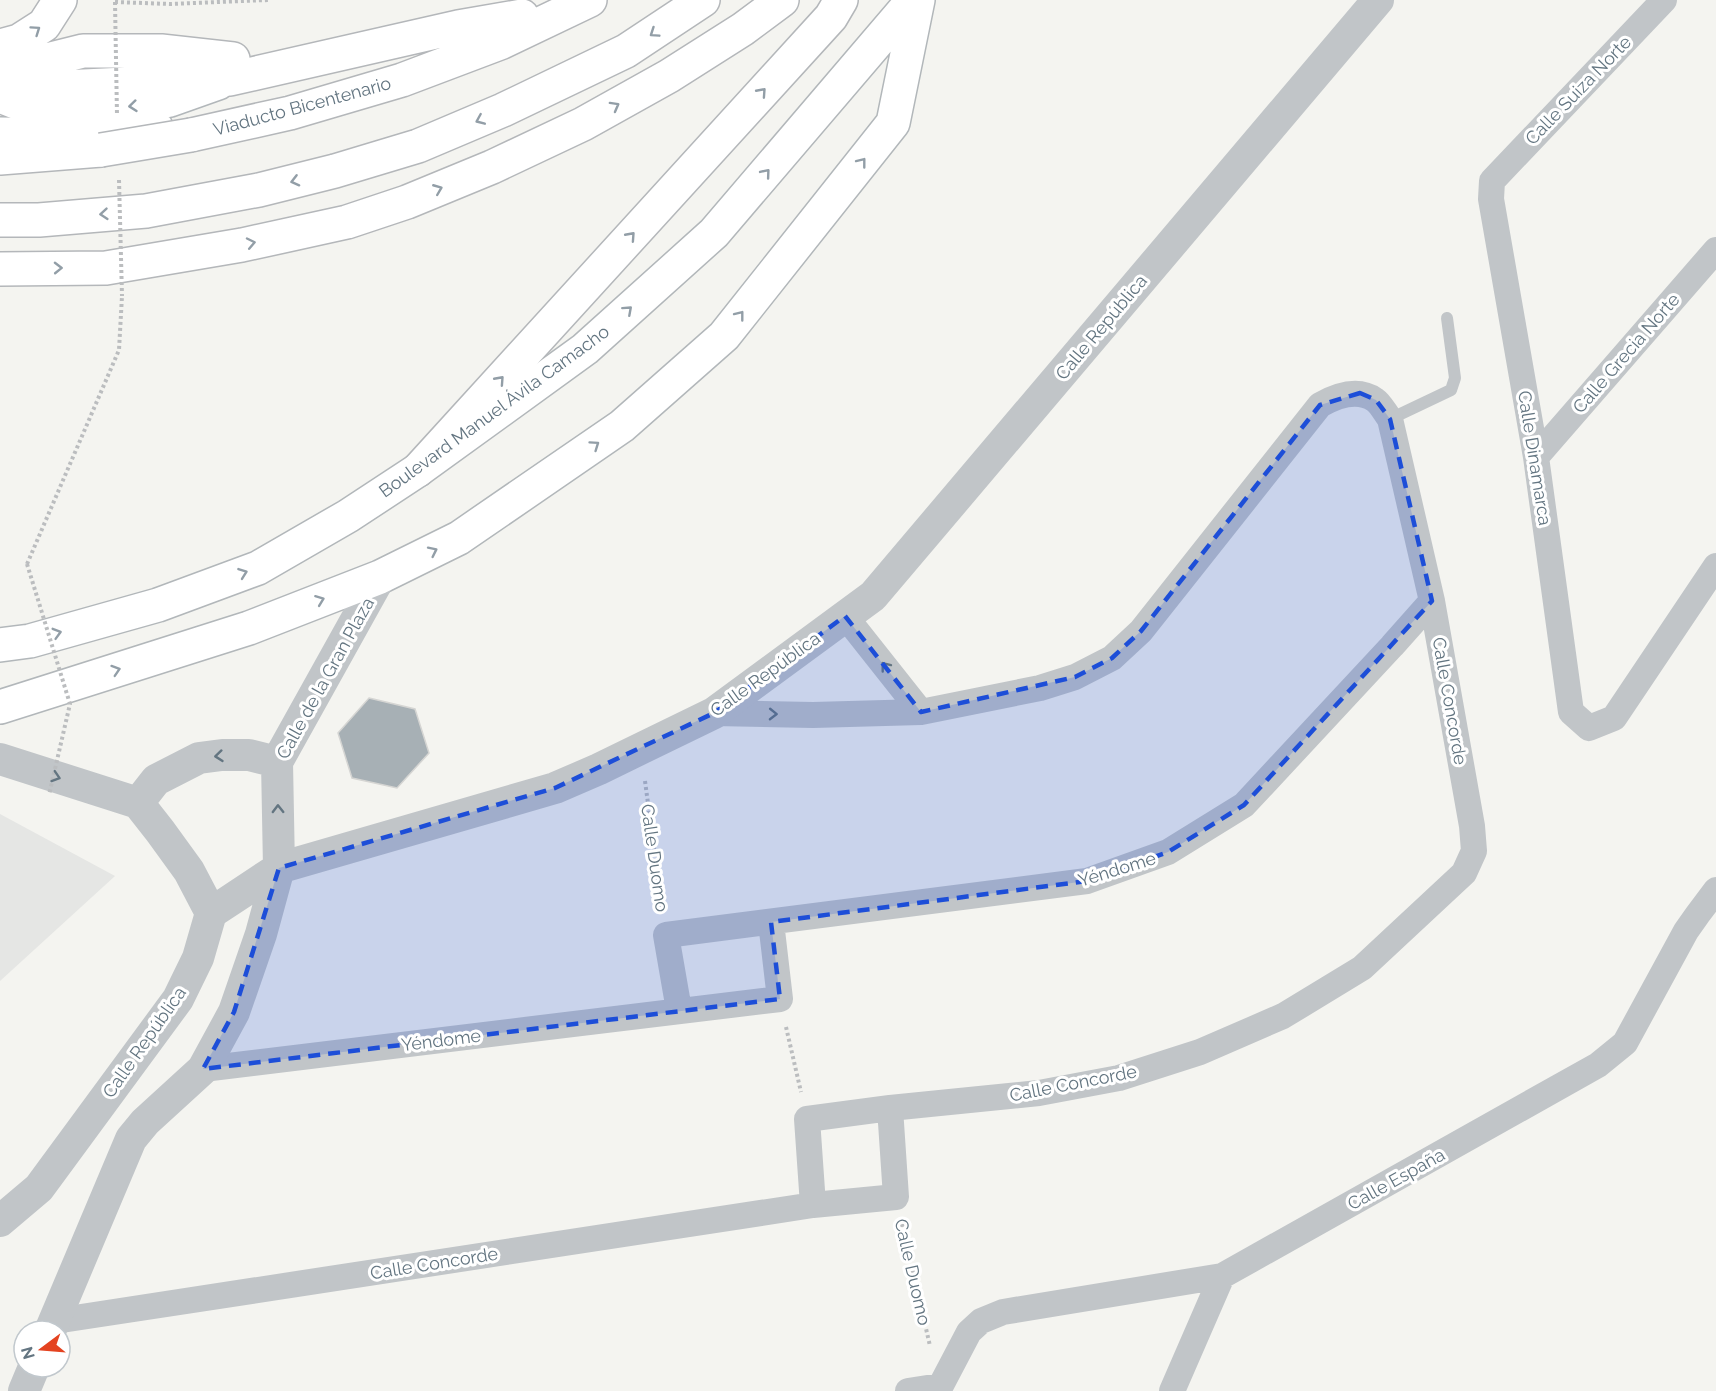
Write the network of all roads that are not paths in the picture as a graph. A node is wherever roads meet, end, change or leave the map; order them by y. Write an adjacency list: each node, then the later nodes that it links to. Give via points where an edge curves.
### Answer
1 (60, 0): 15 (main road, one-way to 1, via 19,41 44,25)
2 (67, 0): 13 (main road, via 72,32)
3 (552, 0): 12 (main road)
4 (590, 0): 19 (main road, Viaducto Bicentenario, bridge, via 500,43 413,76 290,113 101,150)
5 (703, 0): 21 (main road, one-way to 21, via 626,51 418,146 259,190 146,211)
6 (782, 0): 23 (main road, one-way to 6, via 106,268 347,222 407,202 583,124 669,76)
7 (841, 0): 27 (main road, one-way to 7, via 831,17)
8 (913, 0): 27 (main road, Boulevard Manuel Ávila Camacho, one-way to 8, via 585,349 714,233)
9 (918, 0): 29 (main road, one-way to 9, via 459,538 622,426 724,336 893,123)
10 (1378, 0): 31 (street, Calle República, via 873,596)
11 (1664, 0): 20 (street, Calle Suiza Norte)
12 (522, 16): 14 (main road); 18 (main road, via 434,57 344,89 223,118 124,131)
13 (83, 51): 14 (main road, via 161,51); 15 (main road)
14 (232, 69): 15 (main road); 16 (main road, one-way to 16, via 170,100)
15 (2, 74): 16 (main road, via 18,103)
16 (43, 116): 17 (main road)
17 (0, 126)
18 (0, 134)
19 (0, 158)
20 (1492, 181): 26 (street, Calle Dinamarca, via 1491,199)
21 (0, 220)
22 (1716, 250): 26 (street, Calle Grecia Norte)
23 (0, 270)
24 (1447, 318): 25 (lane, via 1455,378 1451,390)
25 (1390, 419): 30 (street, Calle Concorde); 34 (street, Calle Concorde, via 1376,400 1360,393 1334,397 1320,405 1141,631 1112,658 1040,688)
26 (1536, 456): 28 (street, Calle Dinamarca, via 1571,712 1589,728 1614,718)
27 (418, 470): 32 (main road, Boulevard Manuel Ávila Camacho, one-way to 27, via 30,641 158,605 258,568)
28 (1716, 566)
29 (380, 577): 33 (main road, one-way to 29, via 249,628); 37 (street, Calle de la Gran Plaza)
30 (1432, 601): 42 (street, Yéndome, via 1244,806 1168,852 1087,881); 46 (street, Calle Concorde, via 1474,838 1474,851 1464,873 1362,968 1283,1016 1200,1052 1119,1078 1039,1093)
31 (845, 616): 34 (street, one-way to 31); 35 (street, Calle República)
32 (0, 645)
33 (0, 707)
34 (921, 712): 35 (street, Calle Concorde, one-way to 34)
35 (714, 713): 39 (street, Calle República, via 555,788)
36 (0, 759): 38 (street, one-way to 38)
37 (277, 762): 38 (street, one-way to 38, via 249,755 200,758 156,780); 39 (street, Calle de la Gran Plaza, one-way to 37)
38 (138, 803): 41 (street, via 189,871)
39 (279, 868): 41 (street, Calle República); 45 (street, Calle de la Gran Plaza, via 234,1011)
40 (1716, 891): 49 (street, Calle España, via 1686,931 1625,1043 1598,1065)
41 (211, 913): 48 (street, Calle República, via 198,958 178,999 39,1188)
42 (771, 922): 43 (street, Yéndome); 44 (street, via 780,999)
43 (666, 935): 44 (street, Calle Duomo)
44 (679, 1011): 45 (street, Yéndome)
45 (203, 1069): 50 (street, Calle de la Gran Plaza, via 131,1139)
46 (890, 1108): 47 (street, Calle Concorde, via 807,1119); 47 (street, Calle Duomo, via 896,1197)
47 (813, 1205): 51 (street, Calle Concorde)
48 (0, 1221)
49 (1222, 1276): 52 (street, Calle España, via 1003,1312 981,1321 969,1332); 54 (street)
50 (56, 1319)
51 (72, 1323)
52 (939, 1388): 53 (street)
53 (908, 1391)
54 (1172, 1391)

